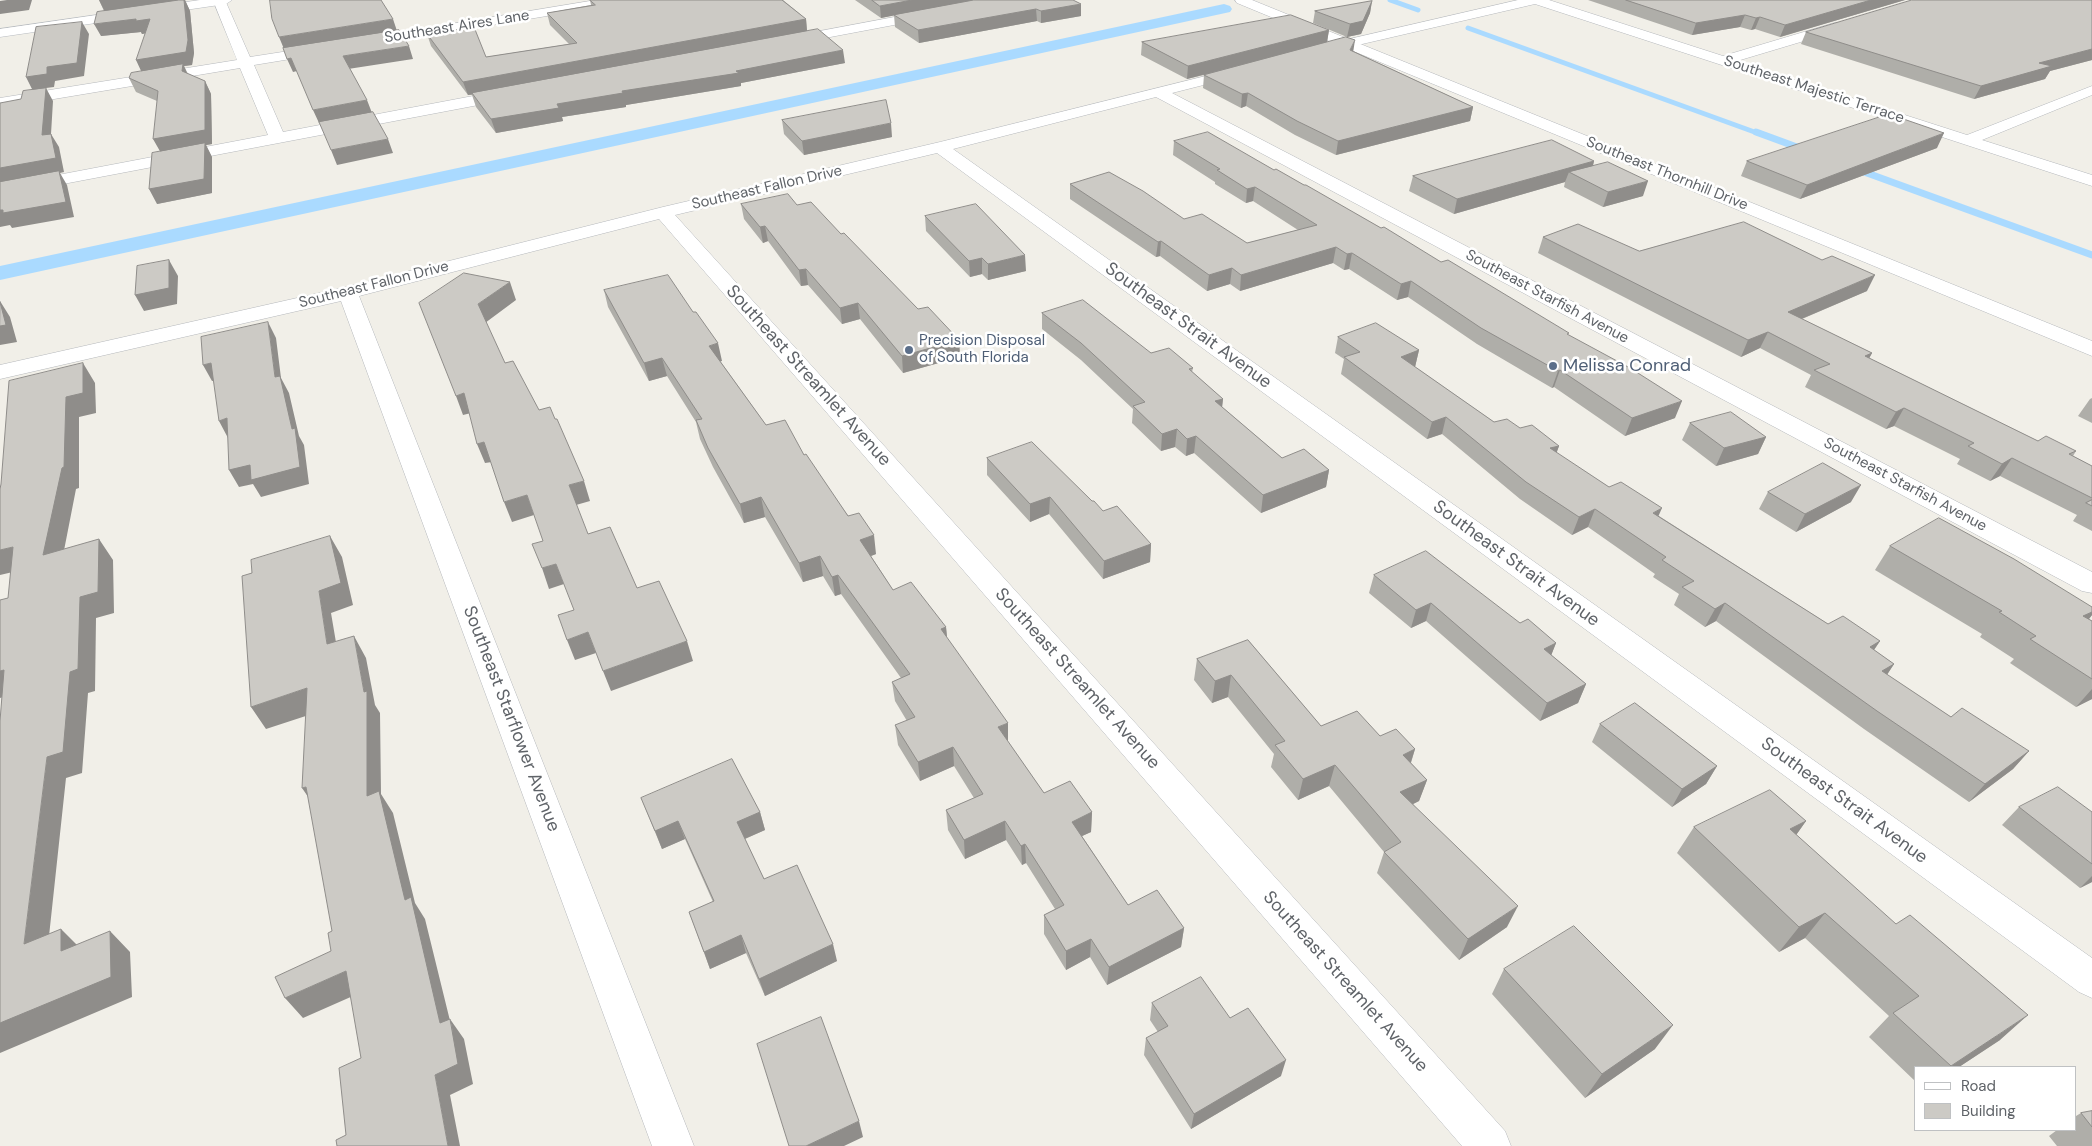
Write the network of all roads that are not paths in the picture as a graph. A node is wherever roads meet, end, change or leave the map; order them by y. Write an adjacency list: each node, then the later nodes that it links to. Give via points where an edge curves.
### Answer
1 (164, 0): 10 (street)
2 (221, 0): 11 (street); 18 (street)
3 (619, 0): 13 (street, Southeast Aires Lane)
4 (938, 0): 8 (street)
5 (1005, 0): 8 (street)
6 (1242, 0): 12 (street, Southeast Thornhill Drive)
7 (1535, 0): 12 (street); 17 (street, Southeast Majestic Terrace)
8 (957, 9): 14 (street)
9 (1849, 23): 17 (street)
10 (0, 24)
11 (0, 33)
12 (1346, 43): 16 (street); 31 (street, Southeast Thornhill Drive)
13 (354, 44)
14 (773, 44)
15 (334, 48): 18 (street)
16 (1300, 55)
17 (1725, 60): 25 (street, Southeast Majestic Terrace)
18 (246, 62): 23 (street); 24 (street)
19 (1253, 68): 22 (street, Southeast Fallon Drive)
20 (2092, 90): 25 (street)
21 (520, 92): 24 (street)
22 (1160, 93): 26 (street, Southeast Fallon Drive); 33 (street, Southeast Starfish Avenue)
23 (0, 103)
24 (277, 137): 28 (street)
25 (1968, 140): 27 (street, Southeast Majestic Terrace)
26 (940, 147): 29 (street, Southeast Fallon Drive); 34 (street, Southeast Strait Avenue)
27 (2092, 181)
28 (0, 191)
29 (663, 212): 30 (street, Southeast Fallon Drive); 36 (street, Southeast Streamlet Avenue)
30 (348, 293): 32 (street, Southeast Fallon Drive); 35 (street, Southeast Starflower Avenue)
31 (2092, 349)
32 (0, 372)
33 (2092, 584)
34 (2092, 980)
35 (673, 1146)
36 (1490, 1146)

